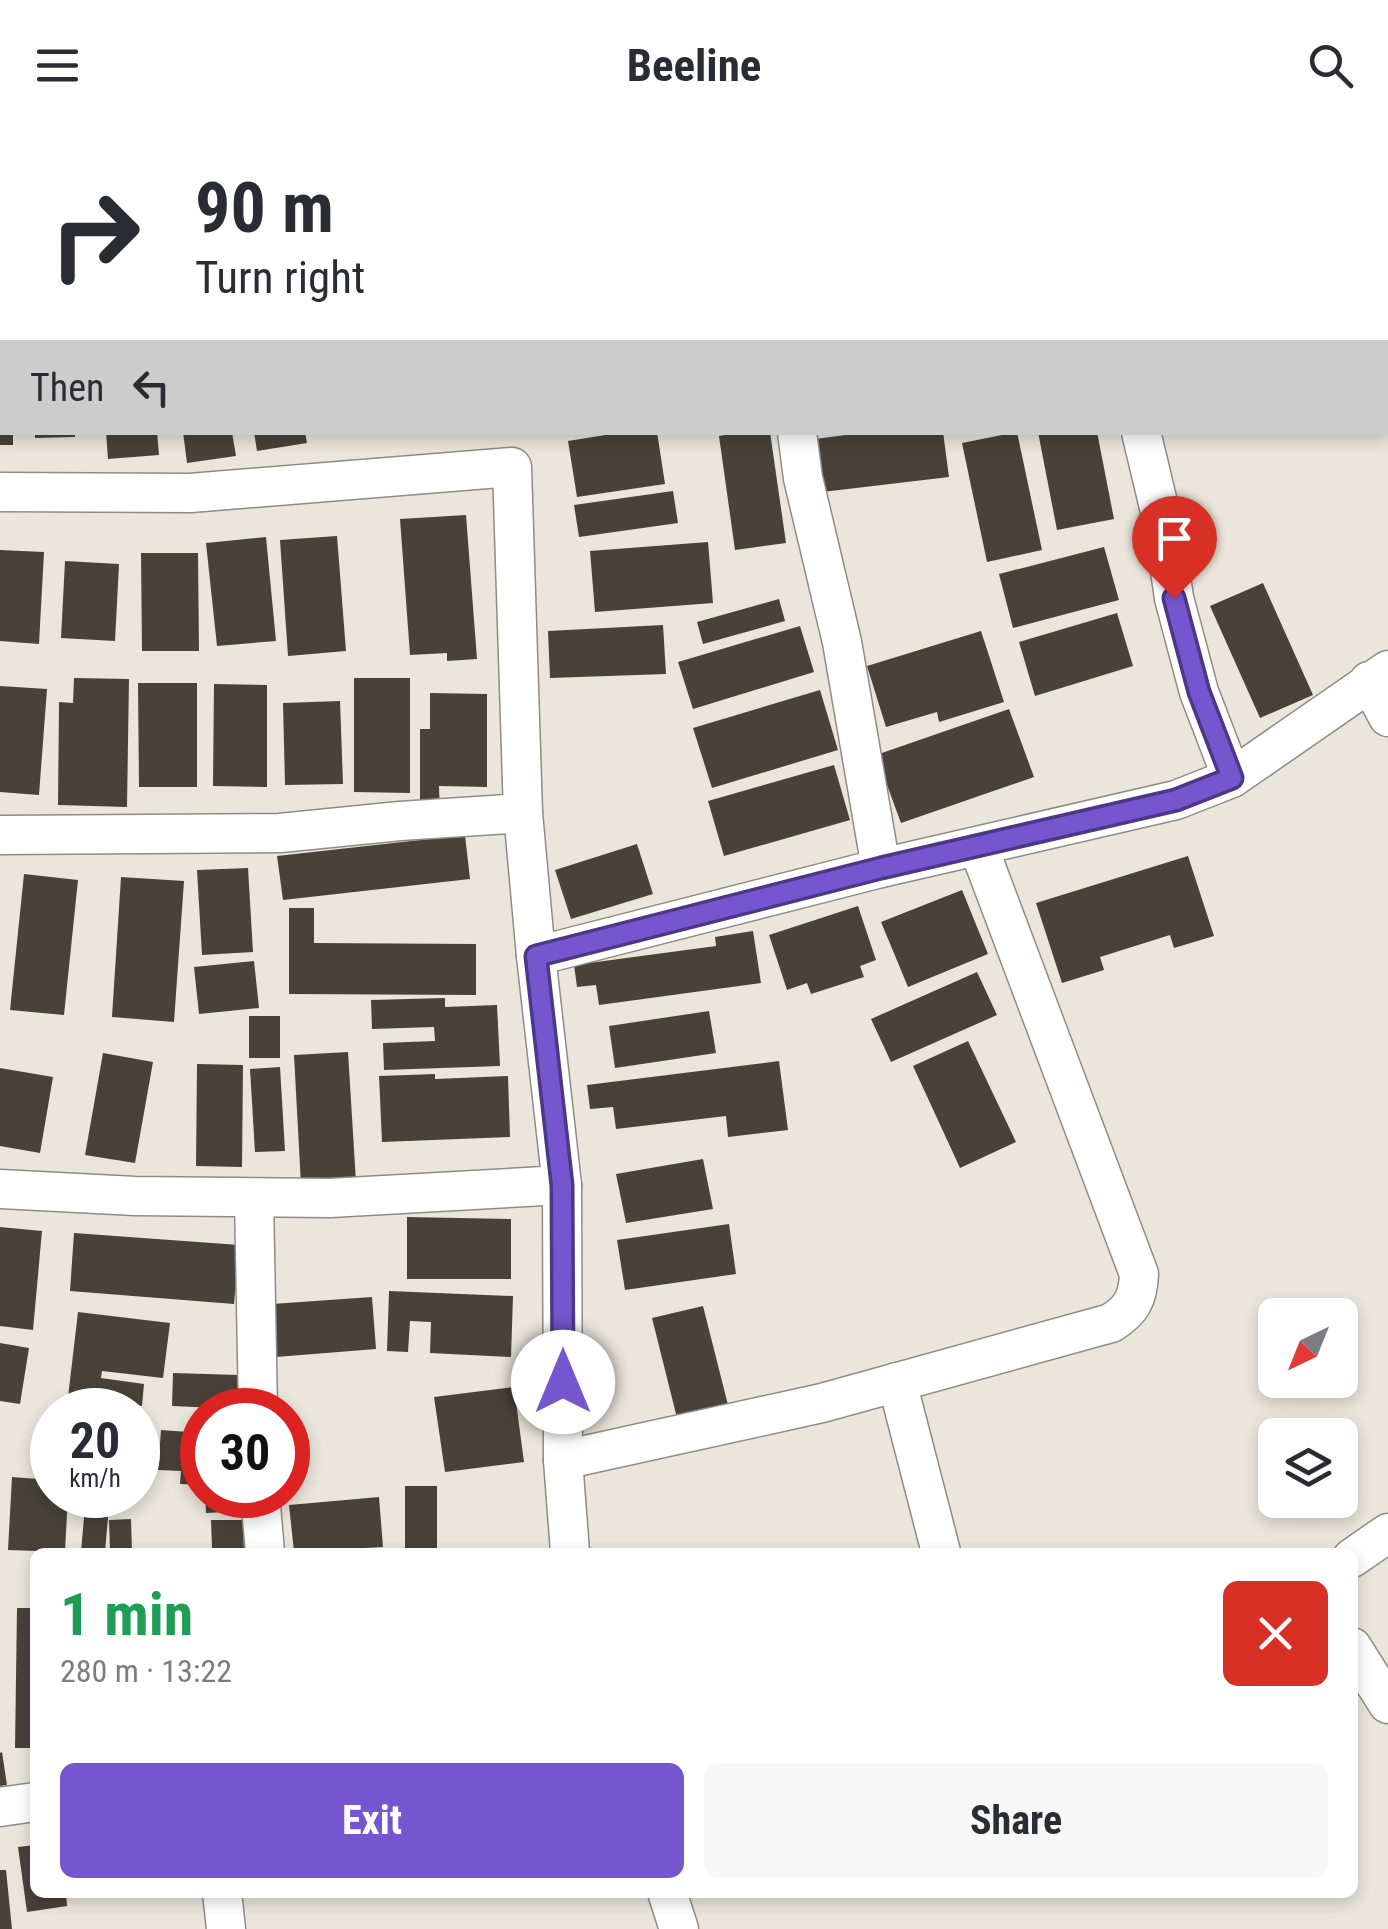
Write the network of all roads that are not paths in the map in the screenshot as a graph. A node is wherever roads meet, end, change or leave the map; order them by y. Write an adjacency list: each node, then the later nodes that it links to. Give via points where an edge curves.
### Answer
1 (797, 435): 11 (street)
2 (1142, 435): 7 (street, via 1174,598 1199,692)
3 (512, 450): 4 (street, via 190,494); 8 (street)
4 (0, 492)
5 (1379, 675): 6 (street); 7 (street)
6 (1388, 717)
7 (1232, 778): 10 (street, via 1176,800)
8 (523, 813): 9 (street, via 280,833); 12 (street)
9 (0, 836)
10 (978, 846): 11 (street); 16 (street, via 1139,1274 1138,1296 1111,1324)
11 (881, 868): 12 (street)
12 (536, 956): 13 (street)
13 (562, 1185): 15 (street); 18 (street)
14 (0, 1189): 15 (street)
15 (254, 1198): 17 (street)
16 (897, 1382): 18 (street); 23 (street)
17 (258, 1388)
18 (564, 1460): 22 (street)
19 (262, 1518): 21 (street)
20 (1388, 1533): 24 (street)
21 (264, 1548)
22 (570, 1548)
23 (940, 1548)
24 (1358, 1554)
25 (1358, 1657): 26 (street)
26 (1388, 1704)
27 (30, 1803): 28 (street)
28 (0, 1808)
29 (223, 1898): 31 (street)
30 (669, 1898): 32 (street)
31 (226, 1929)
32 (679, 1929)

